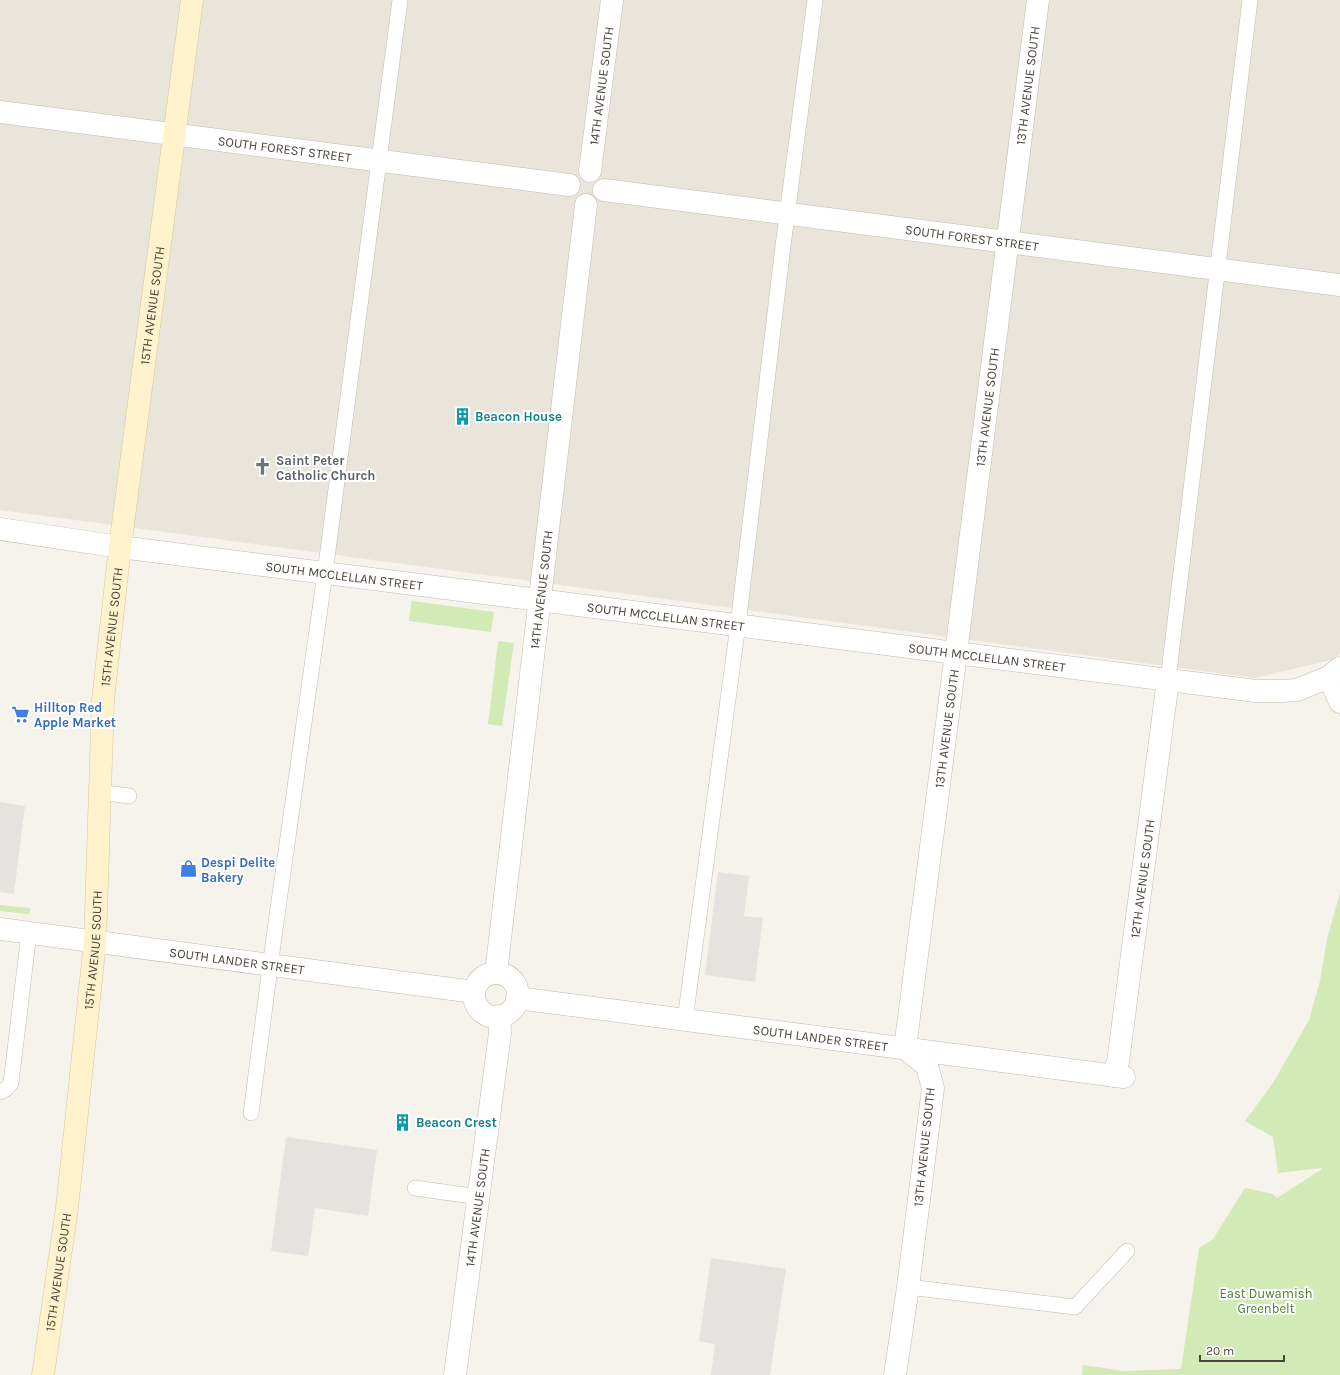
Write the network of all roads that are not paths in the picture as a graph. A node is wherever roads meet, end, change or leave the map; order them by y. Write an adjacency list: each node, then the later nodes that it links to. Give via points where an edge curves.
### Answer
1 (192, 0): 8 (main road, 15TH AVENUE SOUTH)
2 (400, 0): 9 (lane)
3 (612, 0): 10 (street, 14TH AVENUE SOUTH)
4 (815, 0): 14 (lane)
5 (1038, 0): 15 (street, 13TH AVENUE SOUTH)
6 (1250, 0): 16 (lane)
7 (0, 112): 8 (street, SOUTH FOREST STREET)
8 (175, 135): 9 (street, SOUTH FOREST STREET); 19 (main road, 15TH AVENUE SOUTH)
9 (379, 161): 11 (street, SOUTH FOREST STREET); 20 (lane)
10 (590, 171): 11 (street, via 579,172); 12 (street, via 601,178)
11 (569, 185): 13 (street, via 569,191 575,201)
12 (604, 190): 13 (street, via 598,201); 14 (street, SOUTH FOREST STREET)
13 (586, 205): 21 (street, 14TH AVENUE SOUTH)
14 (787, 214): 15 (street, SOUTH FOREST STREET); 22 (lane)
15 (1007, 242): 16 (street, SOUTH FOREST STREET); 23 (street, 13TH AVENUE SOUTH)
16 (1218, 270): 17 (street, SOUTH FOREST STREET); 25 (lane)
17 (1340, 285)
18 (0, 529): 19 (street, SOUTH MCCLELLAN STREET)
19 (120, 546): 20 (street, SOUTH MCCLELLAN STREET); 27 (main road, 15TH AVENUE SOUTH, via 103,700)
20 (325, 572): 21 (street, SOUTH MCCLELLAN STREET); 32 (lane)
21 (540, 600): 22 (street, SOUTH MCCLELLAN STREET); 33 (street, 14TH AVENUE SOUTH)
22 (738, 625): 23 (street, SOUTH MCCLELLAN STREET); 37 (lane)
23 (956, 653): 25 (street, SOUTH MCCLELLAN STREET); 38 (street, 13TH AVENUE SOUTH)
24 (1334, 672): 25 (street, SOUTH MCCLELLAN STREET, via 1297,690 1281,691 1256,691); 26 (street)
25 (1168, 680): 39 (street, 12TH AVENUE SOUTH)
26 (1340, 702)
27 (99, 792): 28 (lane); 31 (main road, 15TH AVENUE SOUTH)
28 (128, 796)
29 (0, 929): 30 (street, SOUTH LANDER STREET)
30 (30, 933): 31 (street, SOUTH LANDER STREET); 40 (lane, via 11,1083)
31 (95, 942): 32 (street, SOUTH LANDER STREET); 46 (main road, 15TH AVENUE SOUTH, via 67,1208)
32 (271, 965): 34 (street, SOUTH LANDER STREET); 41 (lane)
33 (496, 973): 34 (street, via 482,977); 35 (street, via 507,975 513,981 517,989)
34 (474, 992): 36 (street, via 478,1008 484,1013)
35 (517, 998): 36 (street, via 509,1012); 37 (street, SOUTH LANDER STREET)
36 (499, 1016): 43 (street, 14TH AVENUE SOUTH, via 500,1033)
37 (686, 1020): 38 (street, SOUTH LANDER STREET)
38 (905, 1048): 39 (street, SOUTH LANDER STREET); 45 (street, 13TH AVENUE SOUTH, via 927,1066 933,1088)
39 (1118, 1077)
40 (0, 1092)
41 (252, 1113)
42 (415, 1188): 43 (lane)
43 (478, 1196): 47 (street, 14TH AVENUE SOUTH)
44 (1127, 1251): 45 (lane, via 1075,1307)
45 (908, 1287): 48 (street, 13TH AVENUE SOUTH)
46 (43, 1375)
47 (455, 1375)
48 (895, 1375)

